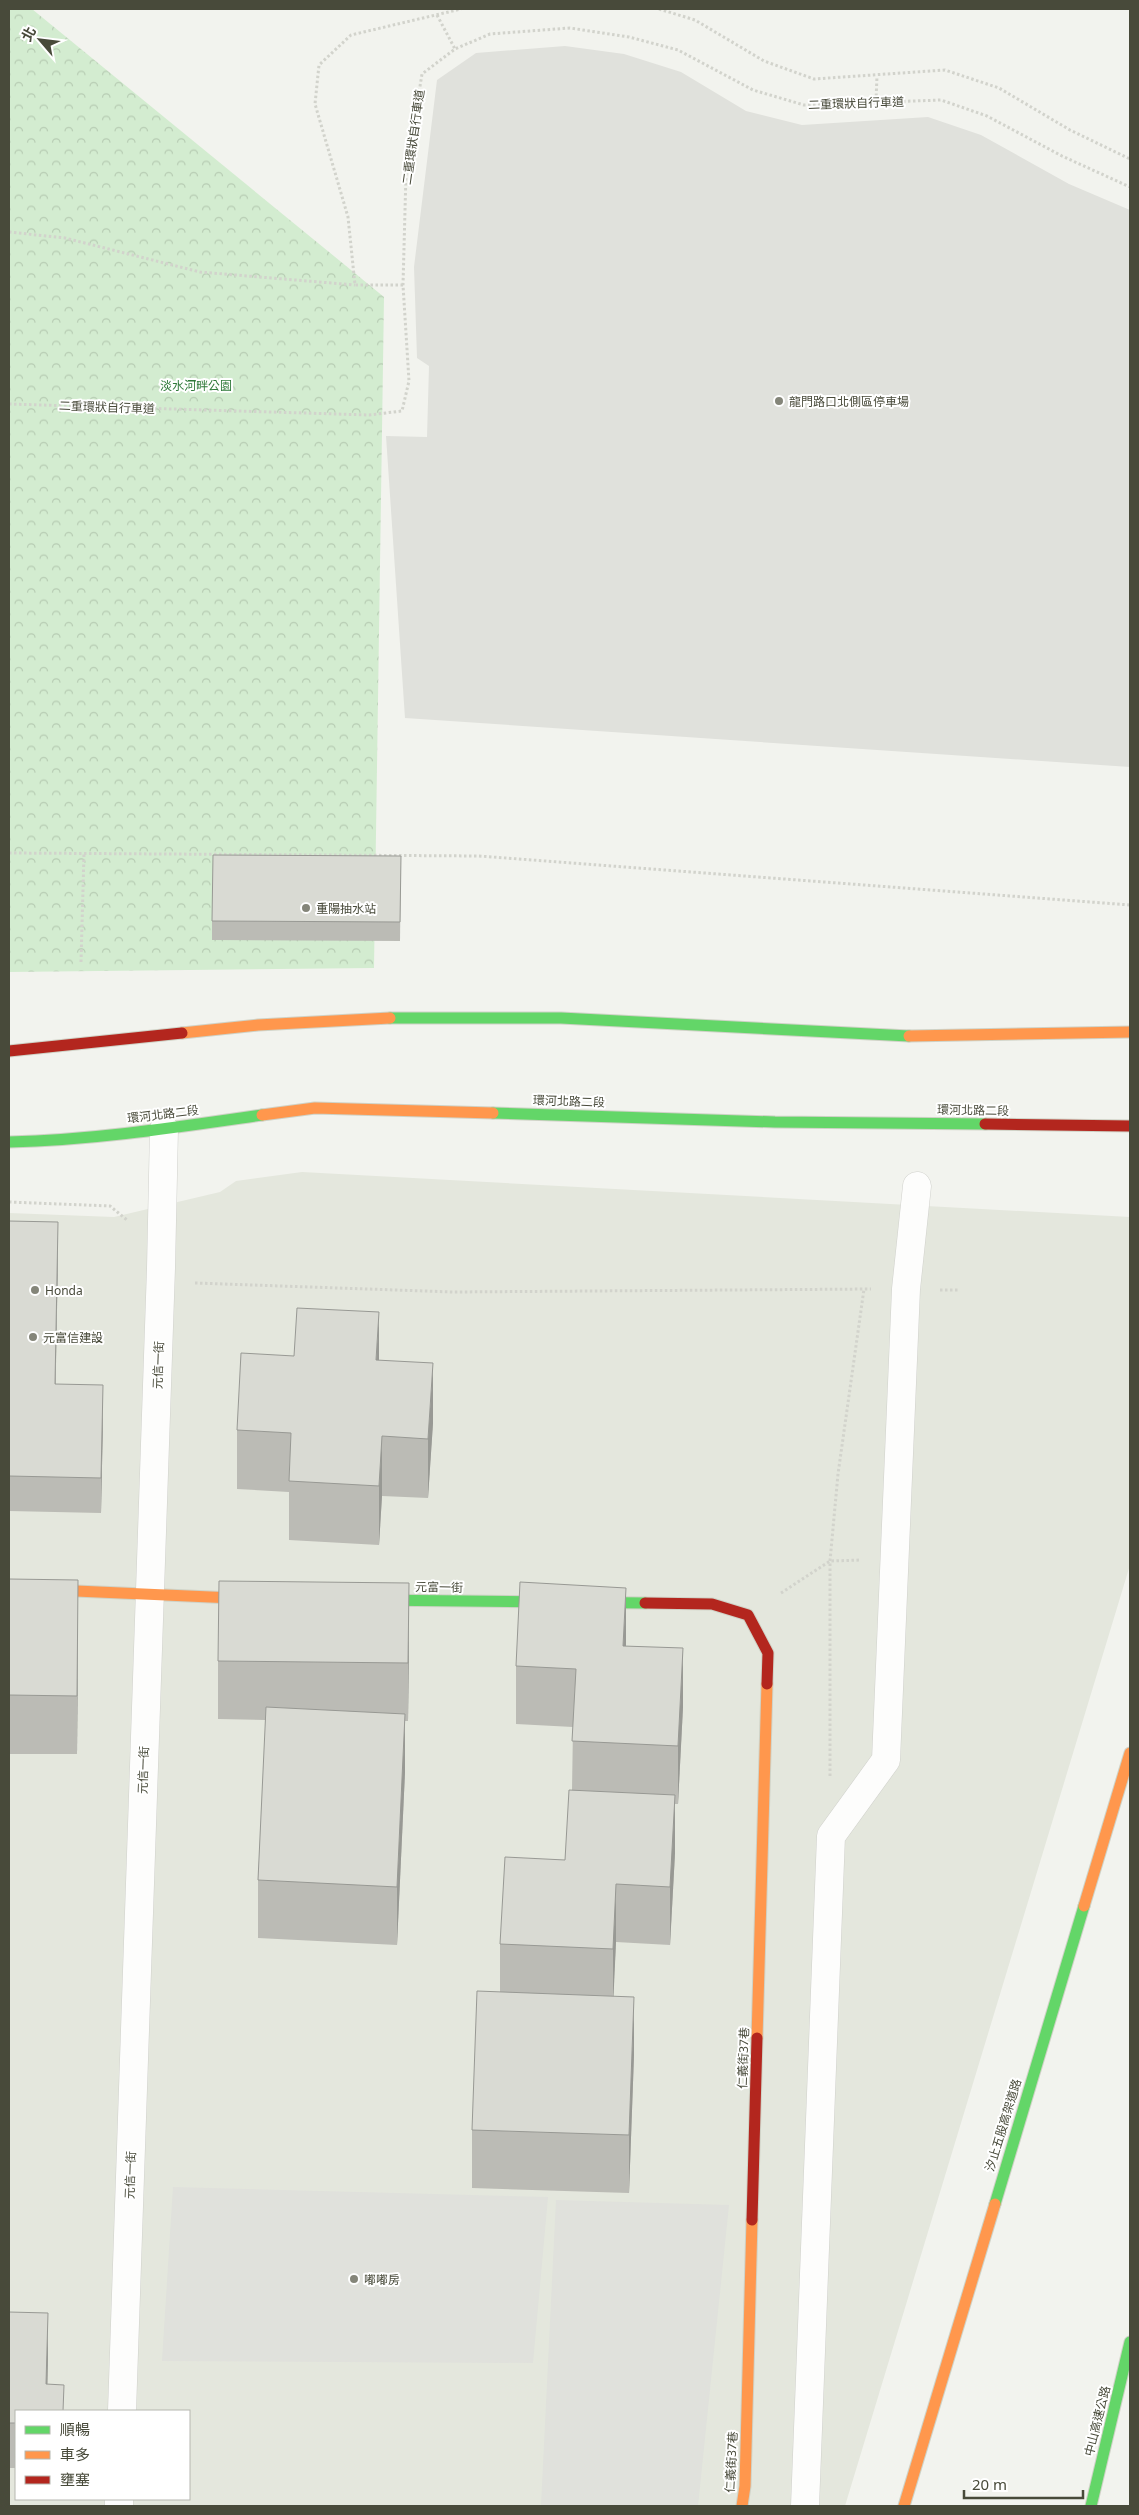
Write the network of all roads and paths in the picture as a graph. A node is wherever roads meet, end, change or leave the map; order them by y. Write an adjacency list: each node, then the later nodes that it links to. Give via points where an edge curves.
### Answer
1 (461, 9): 3 (path)
2 (659, 9): 5 (path, via 695,20 764,61 814,79)
3 (437, 15): 4 (path); 10 (path, via 351,36 319,64 315,104 348,217)
4 (455, 49): 6 (path, 二重環狀自行車道, via 490,34 570,28 629,36 678,50 753,90 804,106); 11 (path, 二重環狀自行車道, via 422,74 406,173)
5 (878, 76): 6 (path); 7 (path, via 944,70 999,88 1070,130)
6 (876, 101): 8 (path, 二重環狀自行車道, via 941,100 987,116)
7 (1130, 159)
8 (1130, 187)
9 (9, 232): 10 (path, via 65,238 200,272)
10 (355, 285): 11 (path)
11 (403, 285): 12 (path, 二重環狀自行車道, via 409,381 402,411 369,415)
12 (9, 404)
13 (9, 853): 14 (path)
14 (84, 853): 15 (path, via 479,856); 16 (path)
15 (1130, 905)
16 (81, 962)
17 (1130, 1032): 18 (main road, via 929,1037 561,1018 377,1018 258,1025)
18 (9, 1051)
19 (1130, 1126): 20 (main road, 環河北路二段, via 775,1122 315,1108)
20 (164, 1128): 21 (main road, 環河北路二段); 33 (street, 元信一街)
21 (9, 1142)
22 (917, 1186): 27 (street)
23 (9, 1202): 24 (path, via 110,1206)
24 (133, 1225)
25 (194, 1283): 26 (path, via 463,1292)
26 (864, 1289): 27 (path); 30 (path, via 838,1474)
27 (906, 1289): 28 (path); 29 (street)
28 (960, 1290)
29 (894, 1559): 30 (path); 42 (street, via 886,1760 831,1836)
30 (830, 1561): 32 (path); 38 (path)
31 (9, 1588): 33 (main road)
32 (781, 1593)
33 (150, 1594): 34 (main road); 40 (street, 元信一街)
34 (264, 1599)
35 (364, 1600): 36 (main road, 元富一街, via 712,1604)
36 (748, 1615): 41 (main road, 仁義街37巷, via 768,1652)
37 (1130, 1753): 43 (main road, 汐止五股高架道路)
38 (830, 1778)
39 (1130, 2342): 44 (main road, 中山高速公路, via 1099,2471 1086,2493)
40 (122, 2410)
41 (742, 2506)
42 (806, 2506)
43 (904, 2506)
44 (1091, 2506)

